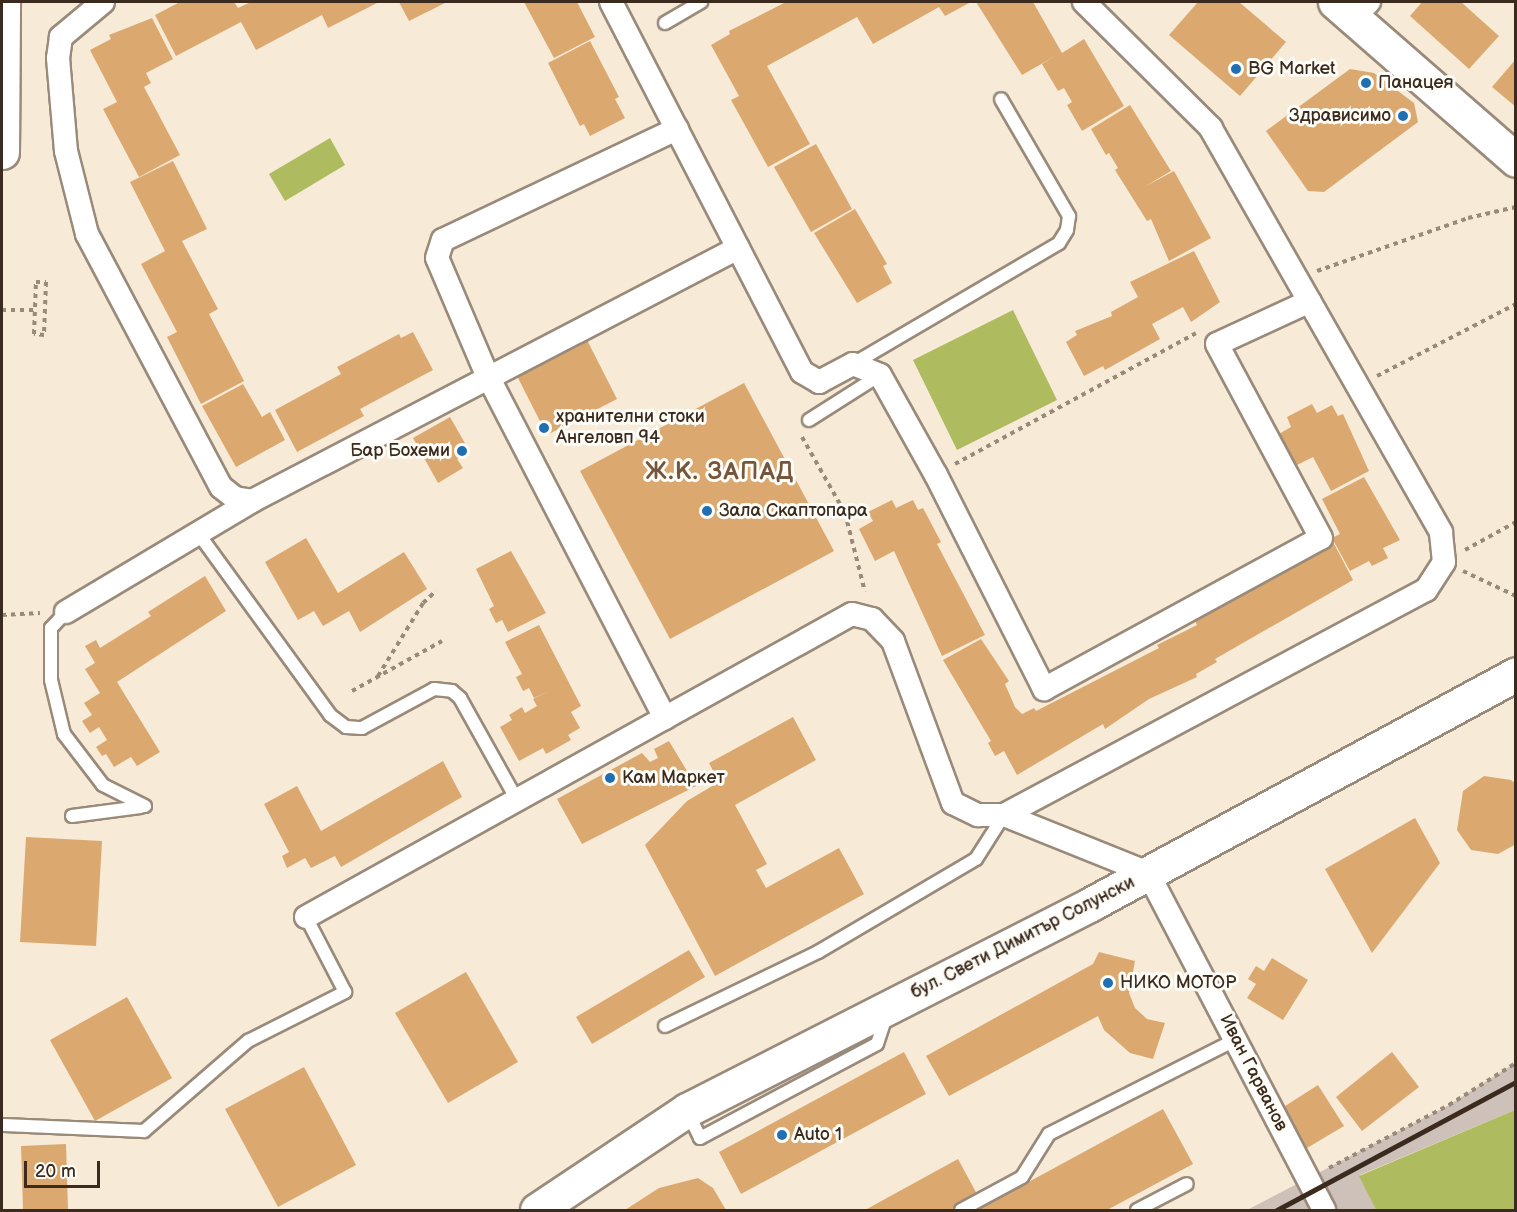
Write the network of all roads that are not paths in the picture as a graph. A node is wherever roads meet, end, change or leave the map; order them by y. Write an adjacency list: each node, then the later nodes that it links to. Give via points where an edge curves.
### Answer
1 (3, 2): 10 (main road)
2 (103, 2): 18 (street, via 61,37 58,58 66,151 87,234 221,487 235,498)
3 (611, 2): 9 (street)
4 (701, 2): 7 (lane)
5 (1084, 2): 13 (street, via 1211,128)
6 (1353, 7): 11 (main road)
7 (665, 23)
8 (1001, 99): 14 (lane, via 1069,216 1067,230 1059,243)
9 (677, 129): 12 (street); 15 (street, via 443,240 437,258)
10 (2, 152)
11 (1515, 160)
12 (738, 248): 14 (street, via 802,372 819,382); 15 (street)
13 (1310, 301): 16 (street, via 1217,344 1321,538 1044,689 936,475); 25 (street, via 1441,532 1444,562 1426,590)
14 (853, 364): 16 (street)
15 (487, 375): 18 (street); 22 (street)
16 (880, 375): 17 (lane)
17 (809, 420)
18 (252, 501): 19 (street)
19 (198, 533): 20 (street); 23 (lane, via 330,715 346,727 362,728 434,689 452,690)
20 (66, 612): 24 (lane, via 51,628 52,690 64,734 89,772 103,785 145,806)
21 (1515, 674): 26 (main road, бул. Свети Димитър Солунски)
22 (665, 718): 23 (street); 25 (street, via 852,614 872,619 893,641 953,802 978,815)
23 (517, 800): 27 (street)
24 (72, 816)
25 (1004, 816): 26 (street); 28 (lane, via 976,859 818,952)
26 (1148, 873): 29 (street, Иван Гарванов); 32 (main road, бул. Свети Димитър Солунски, via 687,1110)
27 (306, 917): 30 (lane, via 345,992 248,1041 144,1131)
28 (665, 1026)
29 (1237, 1038): 33 (lane, via 1049,1134 1022,1177); 35 (street, Иван Гарванов)
30 (2, 1125)
31 (1187, 1184): 34 (lane)
32 (537, 1210)
33 (961, 1210)
34 (1137, 1210)
35 (1324, 1210)

